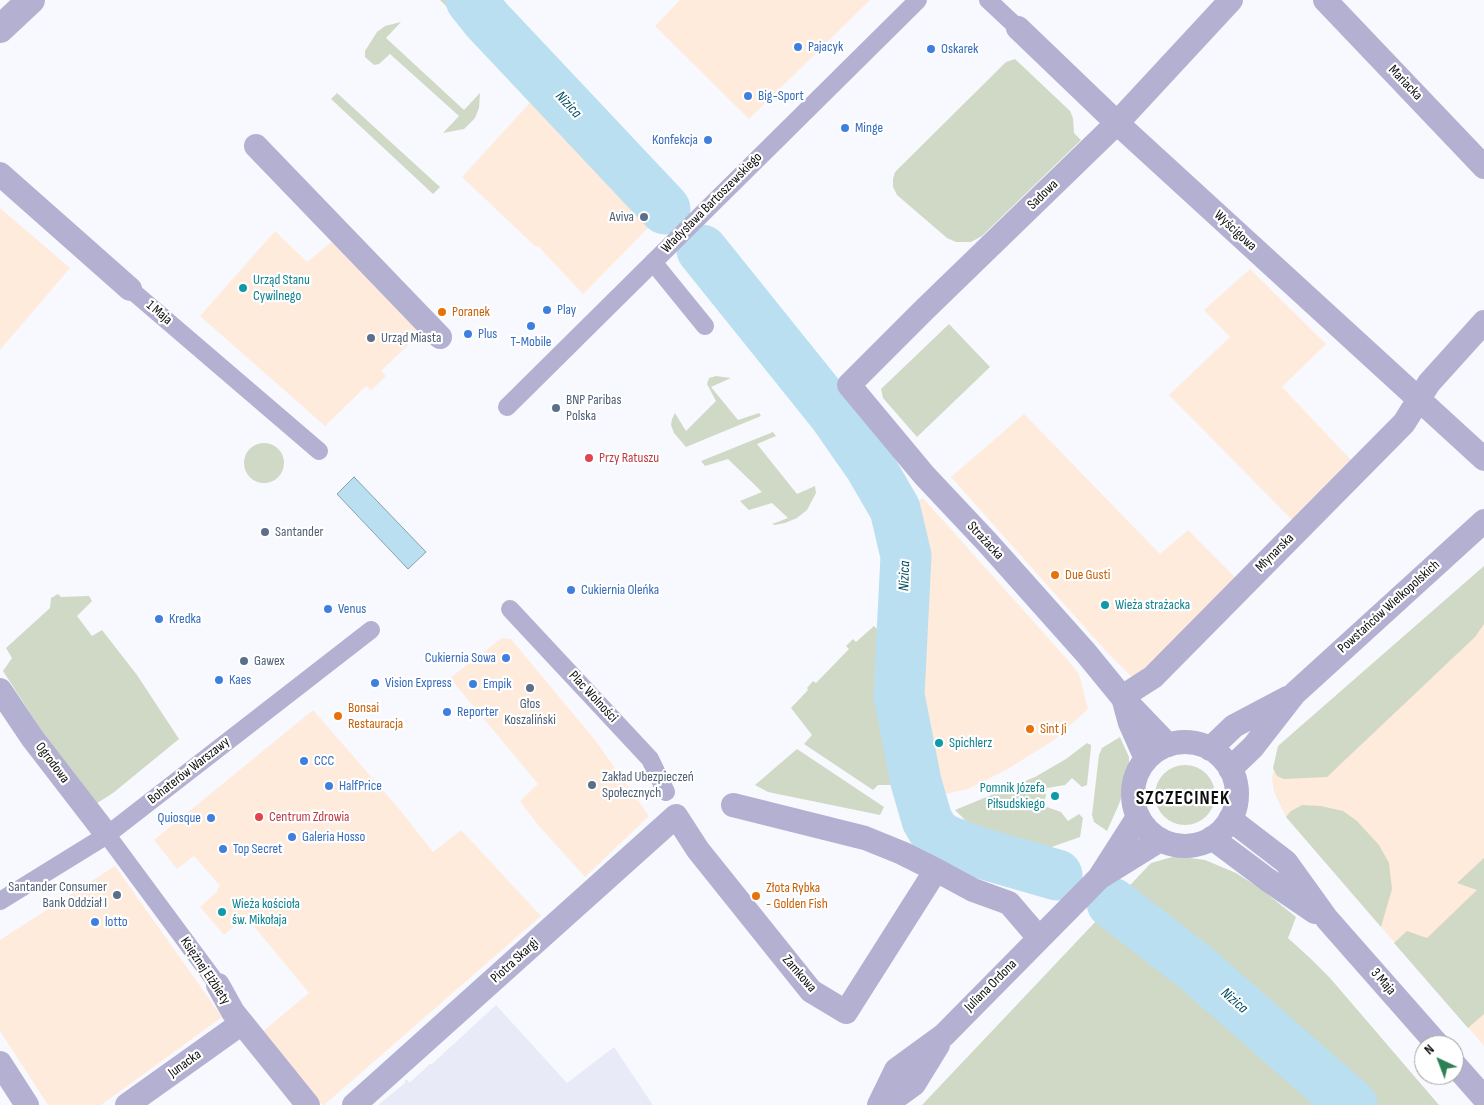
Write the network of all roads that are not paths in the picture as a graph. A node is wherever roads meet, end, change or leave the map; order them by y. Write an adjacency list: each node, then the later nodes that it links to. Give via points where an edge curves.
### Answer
1 (31, 0): 7 (street)
2 (918, 0): 12 (street, Władysława Bartoszewskiego)
3 (988, 0): 6 (street, Wyścigowa)
4 (1231, 0): 8 (street, Sadowa)
5 (1325, 0): 10 (street, Mariacka)
6 (1018, 28): 8 (street, Wyścigowa)
7 (0, 29)
8 (1117, 123): 17 (street, Sadowa); 18 (street, Wyścigowa)
9 (256, 146): 16 (street)
10 (1484, 167)
11 (0, 174): 13 (street, 1 Maja)
12 (653, 262): 15 (street); 19 (street, Władysława Bartoszewskiego)
13 (130, 289): 20 (street, 1 Maja)
14 (1484, 322): 18 (street, via 1429,383)
15 (705, 326)
16 (440, 337)
17 (849, 385): 27 (street, Strażacka, via 924,475)
18 (1419, 400): 21 (street, Wyścigowa); 27 (street, Młynarska, via 1404,423 1153,677)
19 (507, 407)
20 (319, 451)
21 (1484, 459)
22 (1484, 521): 26 (street, Powstańców Wielkopolskich)
23 (510, 609): 32 (street, Plac Wolności, via 650,758)
24 (371, 630): 37 (street, Bohaterów Warszawy)
25 (0, 690): 37 (street, Ogrodowa)
26 (1295, 693): 29 (street, Powstańców Wielkopolskich, via 1234,726); 31 (street, Powstańców Wielkopolskich, via 1253,747)
27 (1122, 697): 28 (street, Strażacka); 30 (street, Strażacka)
28 (1168, 745): 29 (street, via 1197,743); 30 (street, via 1156,750)
29 (1210, 749): 31 (street, via 1222,757)
30 (1146, 760): 35 (street, via 1137,772 1133,787)
31 (1230, 769): 36 (street, via 1237,794)
32 (666, 792)
33 (733, 805): 40 (street, via 865,838)
34 (676, 816): 40 (street, Zamkowa, via 698,850 811,991 846,1012); 55 (street, Piotra Skargi)
35 (1138, 817): 39 (street); 41 (street)
36 (1230, 819): 38 (street); 43 (street, 3 Maja, via 1286,862)
37 (106, 835): 42 (street, Bohaterów Warszawy); 45 (street, Księżnej Elżbiety)
38 (1212, 838): 39 (street, via 1195,845 1177,846); 43 (street, 3 Maja)
39 (1160, 840): 41 (street)
40 (936, 870): 44 (street, via 973,890 1009,903)
41 (1099, 878): 44 (street, Juliana Ordona)
42 (0, 901)
43 (1327, 919): 48 (street, 3 Maja)
44 (1039, 938): 47 (street, Juliana Ordona)
45 (218, 985): 46 (street, Księżnej Elżbiety)
46 (242, 1024): 53 (street, Junacka); 54 (street, Księżnej Elżbiety)
47 (944, 1035): 56 (street, Juliana Ordona, via 896,1070); 57 (street, Juliana Ordona, via 914,1084)
48 (1429, 1035)
49 (0, 1063): 52 (street)
50 (1464, 1075): 51 (street)
51 (1484, 1098)
52 (27, 1105)
53 (127, 1105)
54 (308, 1105)
55 (354, 1105)
56 (880, 1105)
57 (885, 1105)

